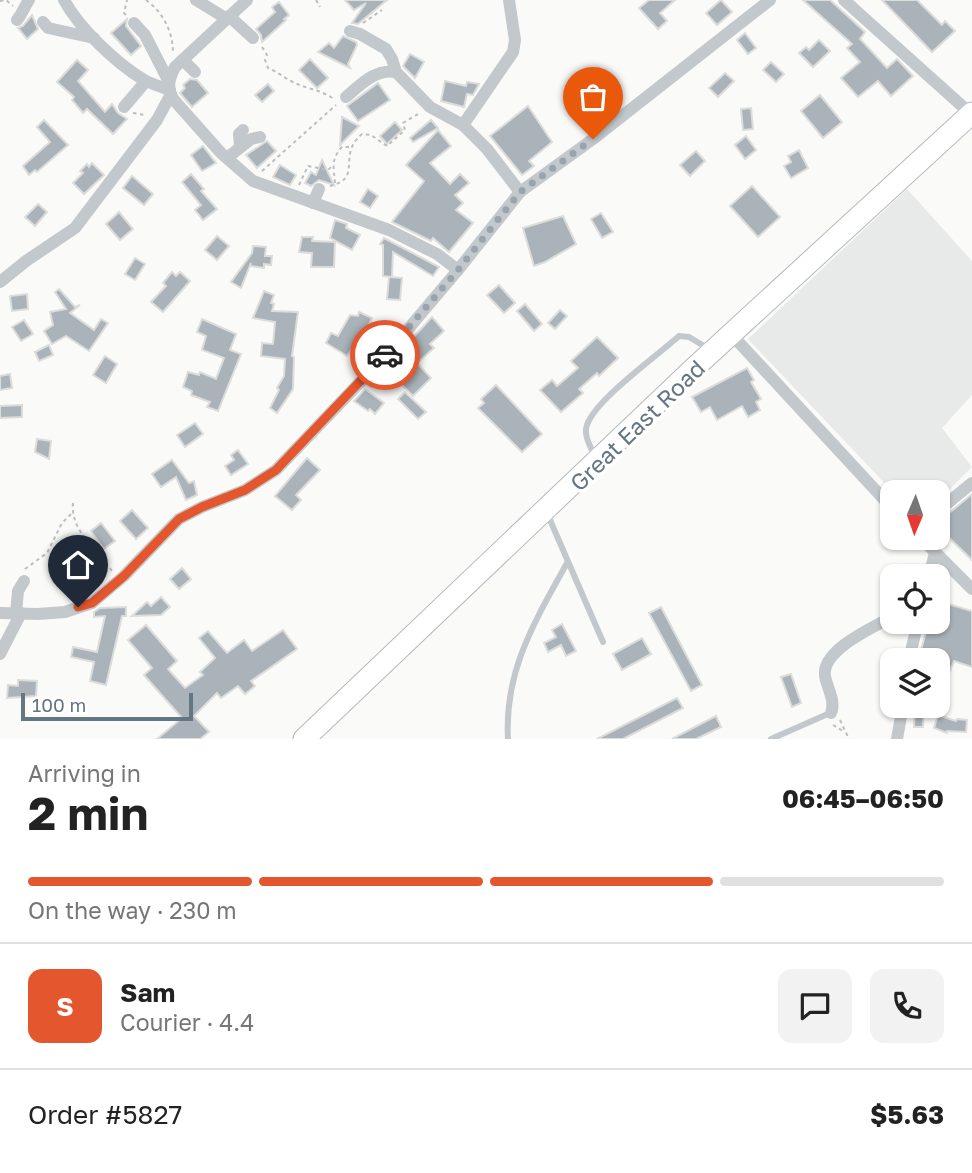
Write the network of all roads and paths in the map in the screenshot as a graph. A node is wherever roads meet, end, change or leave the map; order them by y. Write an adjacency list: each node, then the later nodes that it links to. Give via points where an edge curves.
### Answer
1 (29, 0): 13 (street)
2 (64, 0): 17 (street)
3 (146, 0): 19 (path, via 171,32)
4 (196, 0): 12 (street)
5 (247, 0): 12 (street)
6 (316, 0): 10 (path)
7 (509, 0): 29 (street, via 513,52)
8 (770, 0): 39 (street)
9 (844, 0): 27 (street)
10 (320, 8)
11 (382, 10): 16 (path)
12 (228, 17): 18 (street); 19 (street)
13 (17, 20)
14 (43, 22): 17 (street, via 48,28)
15 (134, 23): 23 (street, via 145,36)
16 (355, 33): 21 (street, via 386,49)
17 (94, 38): 22 (street)
18 (253, 38): 36 (path, via 264,49 265,65 271,71 340,102)
19 (179, 64): 20 (street); 23 (street)
20 (195, 72)
21 (396, 72): 24 (street, via 374,75); 26 (street)
22 (146, 81): 23 (street); 25 (street)
23 (169, 88): 28 (street); 34 (street)
24 (346, 97)
25 (124, 107): 28 (path)
26 (435, 110): 29 (street); 33 (path, via 408,118 403,122 405,130 387,146 362,134)
27 (971, 114): 44 (highway, Great East Road)
28 (157, 120): 43 (street, via 75,228)
29 (463, 125): 39 (street)
30 (243, 130): 32 (street)
31 (260, 137): 32 (street)
32 (240, 146): 34 (street)
33 (350, 147): 35 (path, via 342,147); 37 (path, via 348,175)
34 (227, 158): 36 (street)
35 (332, 166): 37 (path); 40 (path, via 328,170 308,166)
36 (253, 181): 40 (street)
37 (335, 185): 38 (path)
38 (319, 189): 41 (street)
39 (520, 192): 42 (street)
40 (292, 196): 41 (street)
41 (313, 203): 42 (street, via 389,230)
42 (458, 270): 57 (street, via 387,354 276,470 245,490 179,519)
43 (0, 282)
44 (732, 335): 45 (highway, Great East Road); 48 (street)
45 (713, 351): 46 (highway, Great East Road); 46 (lane, via 679,336 600,405 586,426)
46 (598, 462): 51 (highway, Great East Road)
47 (972, 483): 49 (street)
48 (880, 495)
49 (950, 501)
50 (72, 503): 52 (path)
51 (546, 512): 55 (lane); 67 (highway, Great East Road)
52 (72, 513): 57 (path, via 83,536); 58 (path, via 47,553 25,568)
53 (932, 550): 54 (street)
54 (935, 553): 56 (street); 59 (street)
55 (567, 563): 63 (lane); 68 (lane, via 516,665)
56 (932, 564)
57 (118, 580): 61 (street, via 92,603 65,611)
58 (24, 581): 61 (street, via 18,591)
59 (972, 589)
60 (0, 612): 61 (street)
61 (18, 613): 64 (street)
62 (880, 624): 65 (street, via 847,642 829,660 824,672)
63 (603, 642)
64 (2, 646)
65 (832, 710): 69 (lane); 70 (path)
66 (900, 718): 71 (street)
67 (304, 739)
68 (508, 739)
69 (771, 739)
70 (849, 739)
71 (898, 739)

